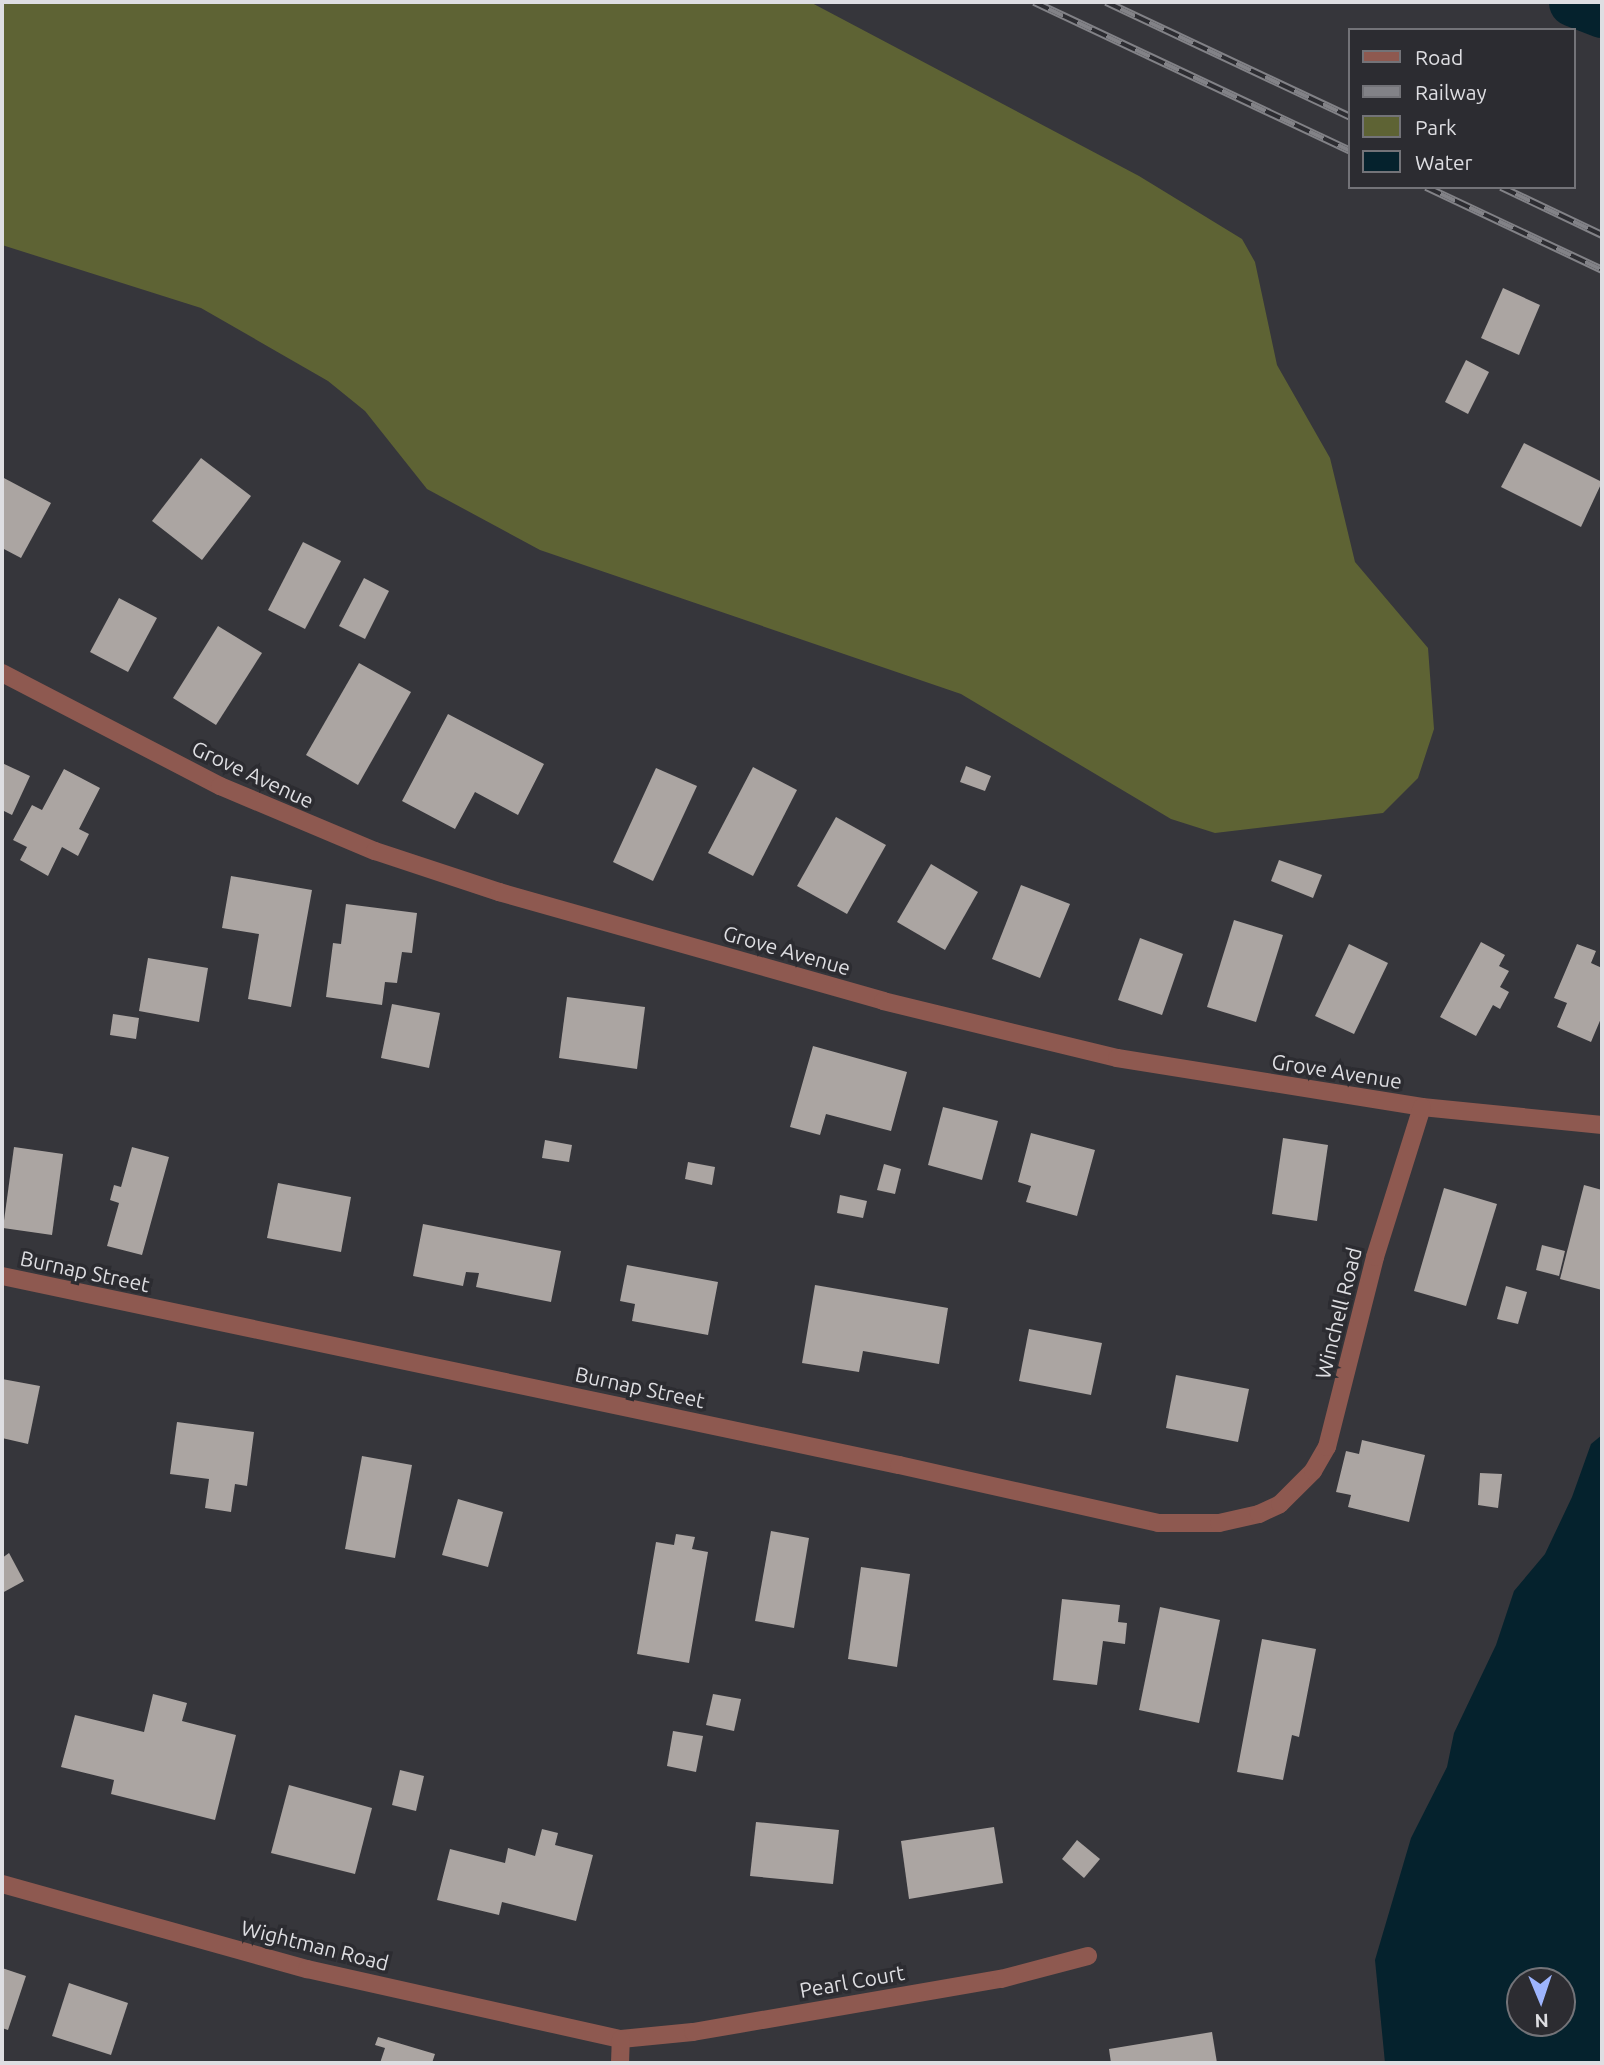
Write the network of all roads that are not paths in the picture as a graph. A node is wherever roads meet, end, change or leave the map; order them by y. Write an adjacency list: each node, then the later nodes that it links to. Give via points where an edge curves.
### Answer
1 (2, 673): 2 (street, Grove Avenue, via 274,810 375,851 499,892 1051,1044)
2 (1422, 1107): 3 (street, Grove Avenue); 5 (street, Winchell Road, via 1375,1257 1330,1440 1305,1481)
3 (1602, 1125)
4 (2, 1276): 5 (street, Burnap Street, via 1158,1523 1219,1524)
5 (1268, 1511)
6 (2, 1884): 8 (street, Wightman Road, via 307,1969)
7 (1088, 1956): 8 (street, Pearl Court, via 1001,1979 692,2032)
8 (621, 2039): 9 (street)
9 (620, 2063)

